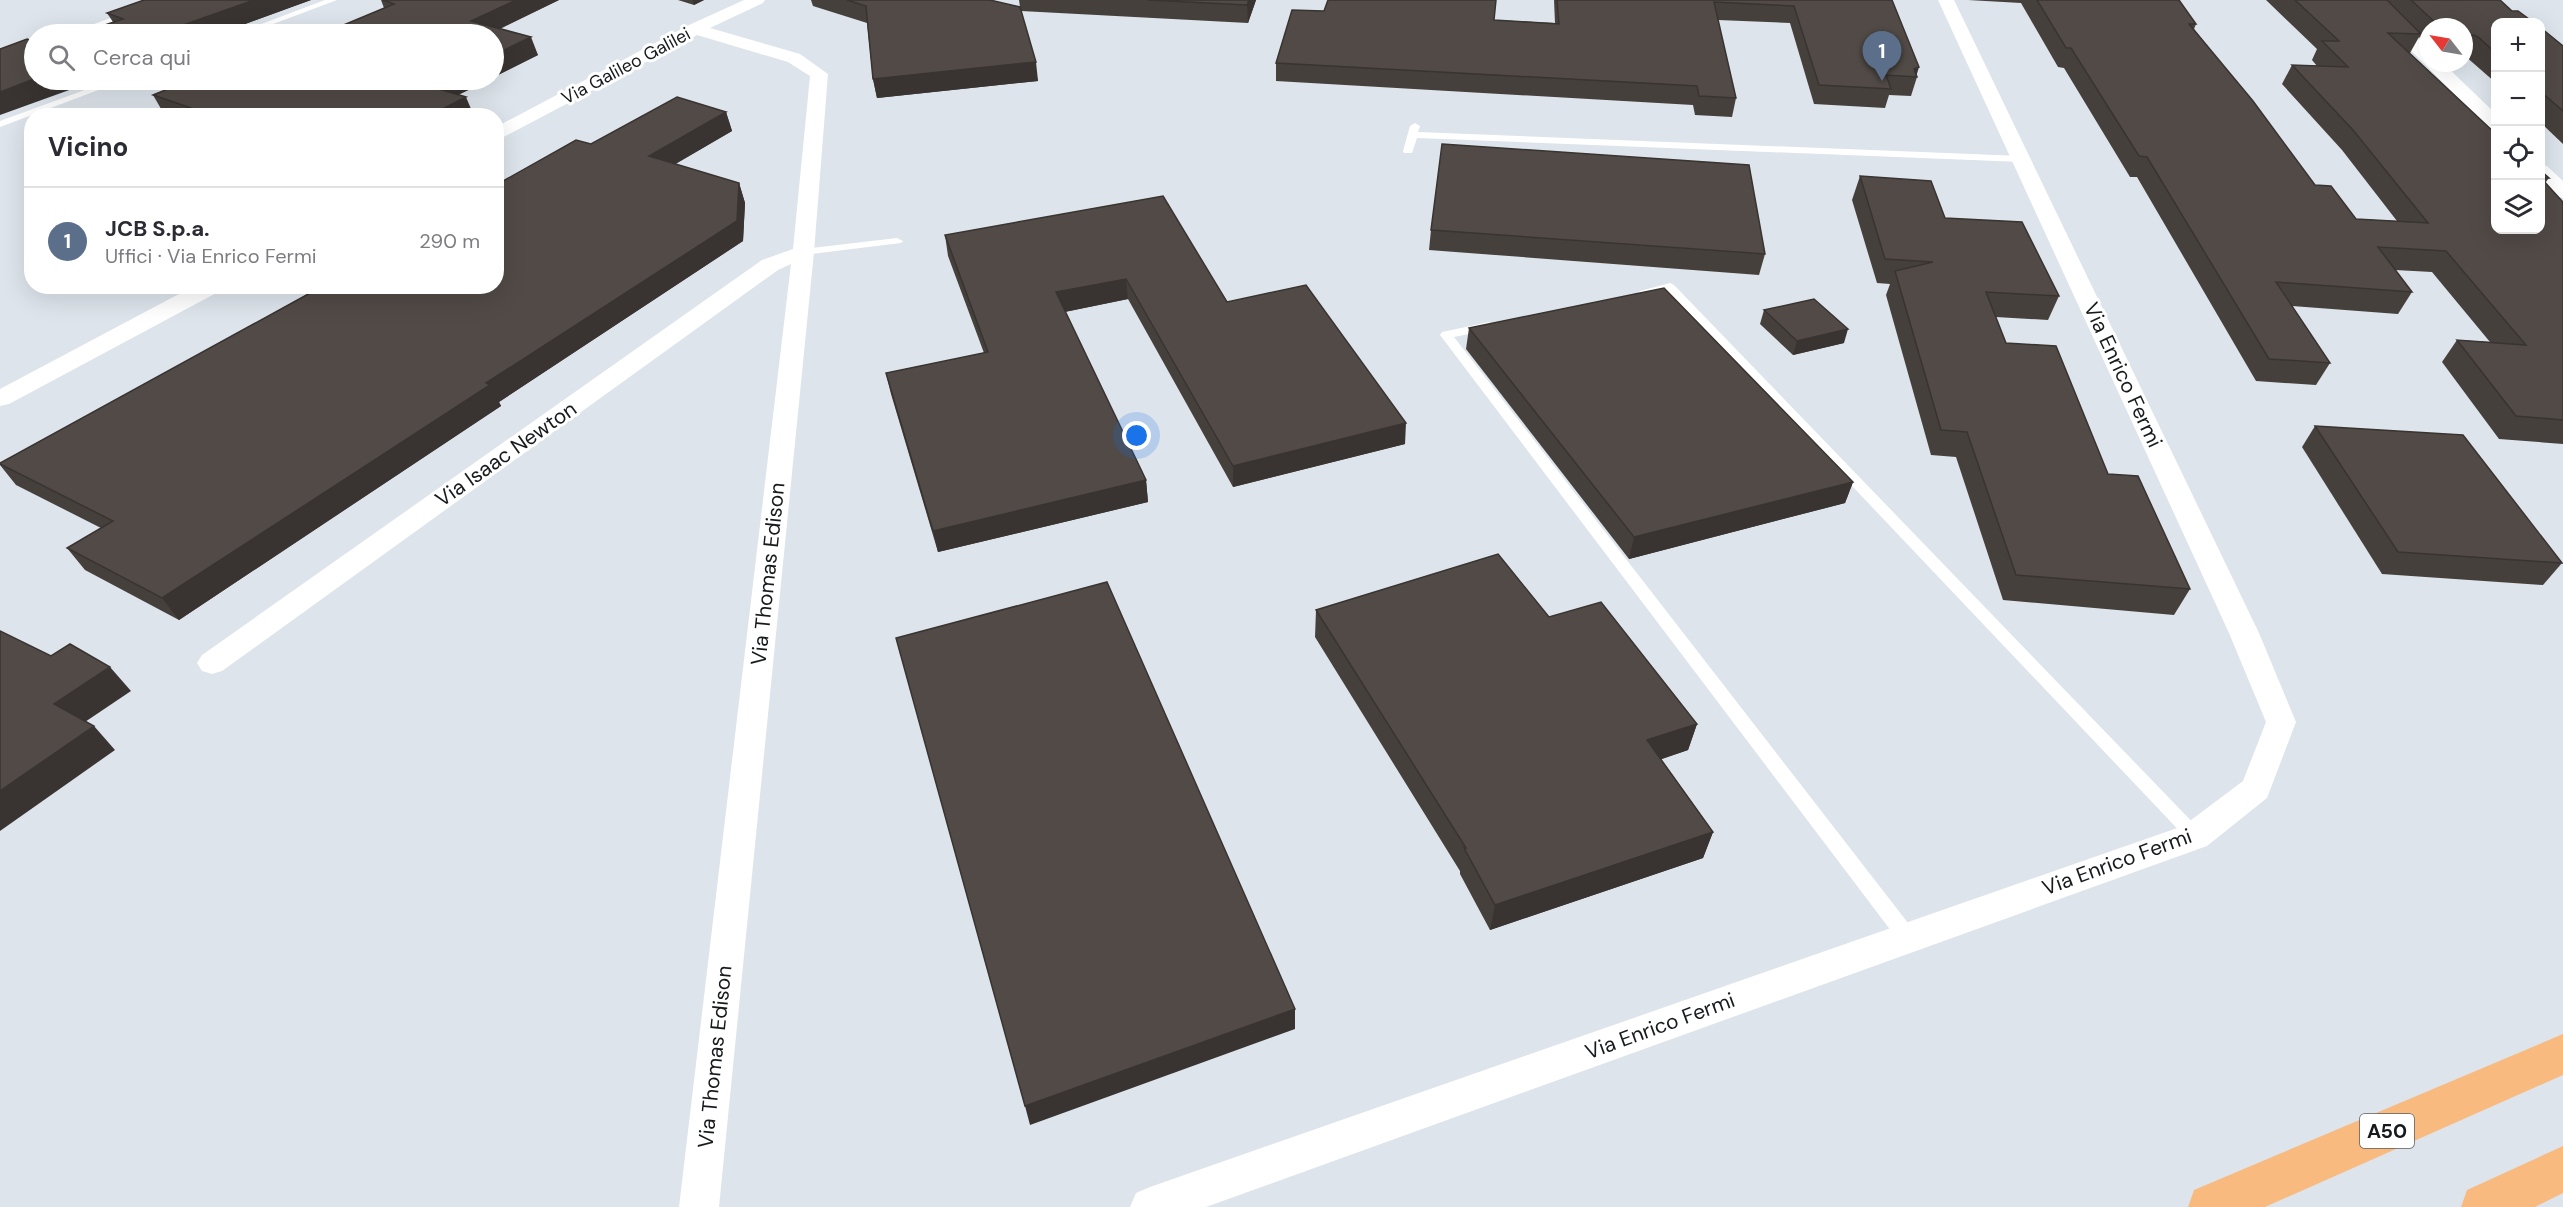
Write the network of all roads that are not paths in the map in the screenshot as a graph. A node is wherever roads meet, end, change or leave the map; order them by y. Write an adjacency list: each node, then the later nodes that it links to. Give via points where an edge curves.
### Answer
1 (169, 0): 6 (lane)
2 (333, 0): 7 (lane)
3 (757, 0): 8 (street, Via Galileo Galilei)
4 (1946, 0): 18 (street, Via Enrico Fermi)
5 (2369, 0): 9 (street)
6 (100, 24)
7 (267, 24)
8 (695, 29): 16 (street, Via Galileo Galilei); 22 (street, Via Thomas Edison, via 794,58 819,74)
9 (2419, 49)
10 (2442, 72): 14 (street)
11 (93, 90): 12 (lane)
12 (44, 108)
13 (24, 115): 15 (lane)
14 (2491, 120)
15 (0, 124)
16 (504, 131)
17 (1408, 151): 18 (lane, via 1414,130)
18 (2021, 159): 28 (street, Via Enrico Fermi, via 2244,633 2281,722 2256,789)
19 (2545, 174): 20 (street)
20 (2563, 192)
21 (897, 241): 22 (lane)
22 (803, 252): 27 (street, Via Isaac Newton, via 770,265); 32 (street, Via Thomas Edison)
23 (197, 294): 26 (street)
24 (1625, 297): 28 (lane, via 1670,287)
25 (1502, 323): 29 (lane, via 1446,335)
26 (0, 399)
27 (212, 663)
28 (2195, 836): 29 (street, Via Enrico Fermi)
29 (1908, 938): 33 (street, Via Enrico Fermi)
30 (2563, 1054): 34 (highway, A50)
31 (2563, 1169): 35 (highway)
32 (699, 1207)
33 (1150, 1207)
34 (2211, 1207)
35 (2484, 1207)

